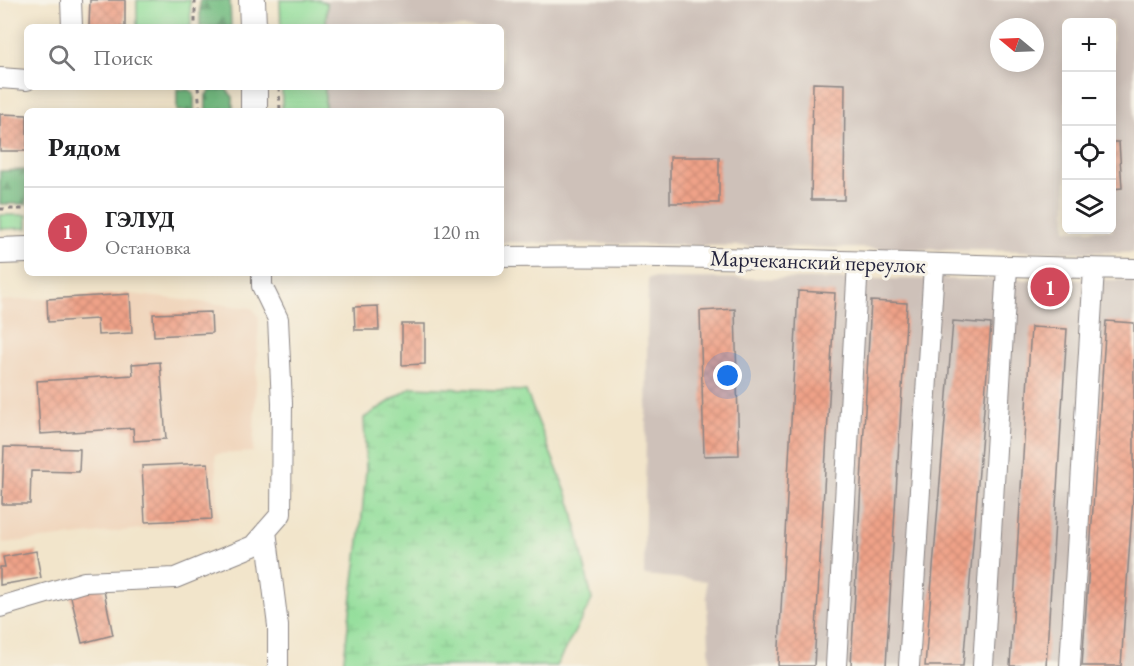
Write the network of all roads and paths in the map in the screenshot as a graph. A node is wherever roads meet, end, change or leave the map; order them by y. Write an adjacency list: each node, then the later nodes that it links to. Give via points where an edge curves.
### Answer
1 (71, 0): 4 (street)
2 (195, 0): 5 (path)
3 (252, 0): 6 (main road)
4 (72, 24)
5 (195, 24)
6 (253, 24)
7 (0, 78): 8 (street)
8 (24, 80)
9 (198, 90): 12 (path)
10 (254, 90): 13 (main road)
11 (279, 90): 14 (path)
12 (200, 108)
13 (254, 108)
14 (280, 108)
15 (0, 209): 16 (path)
16 (24, 209)
17 (24, 250): 18 (main road)
18 (0, 251)
19 (504, 257): 20 (street, Марчеканский переулок, via 659,256)
20 (858, 262): 21 (street, Марчеканский переулок); 29 (street)
21 (934, 266): 22 (street, Марчеканский переулок); 30 (street)
22 (1007, 267): 23 (street, Марчеканский переулок); 31 (street)
23 (1094, 269): 24 (street, Марчеканский переулок); 32 (street)
24 (1133, 271)
25 (262, 276): 26 (street, via 262,286 278,319 282,403 281,514)
26 (266, 531): 27 (street, via 253,546 175,578 84,582); 28 (street, via 278,626)
27 (0, 607)
28 (278, 666)
29 (836, 666)
30 (909, 666)
31 (983, 666)
32 (1070, 666)

